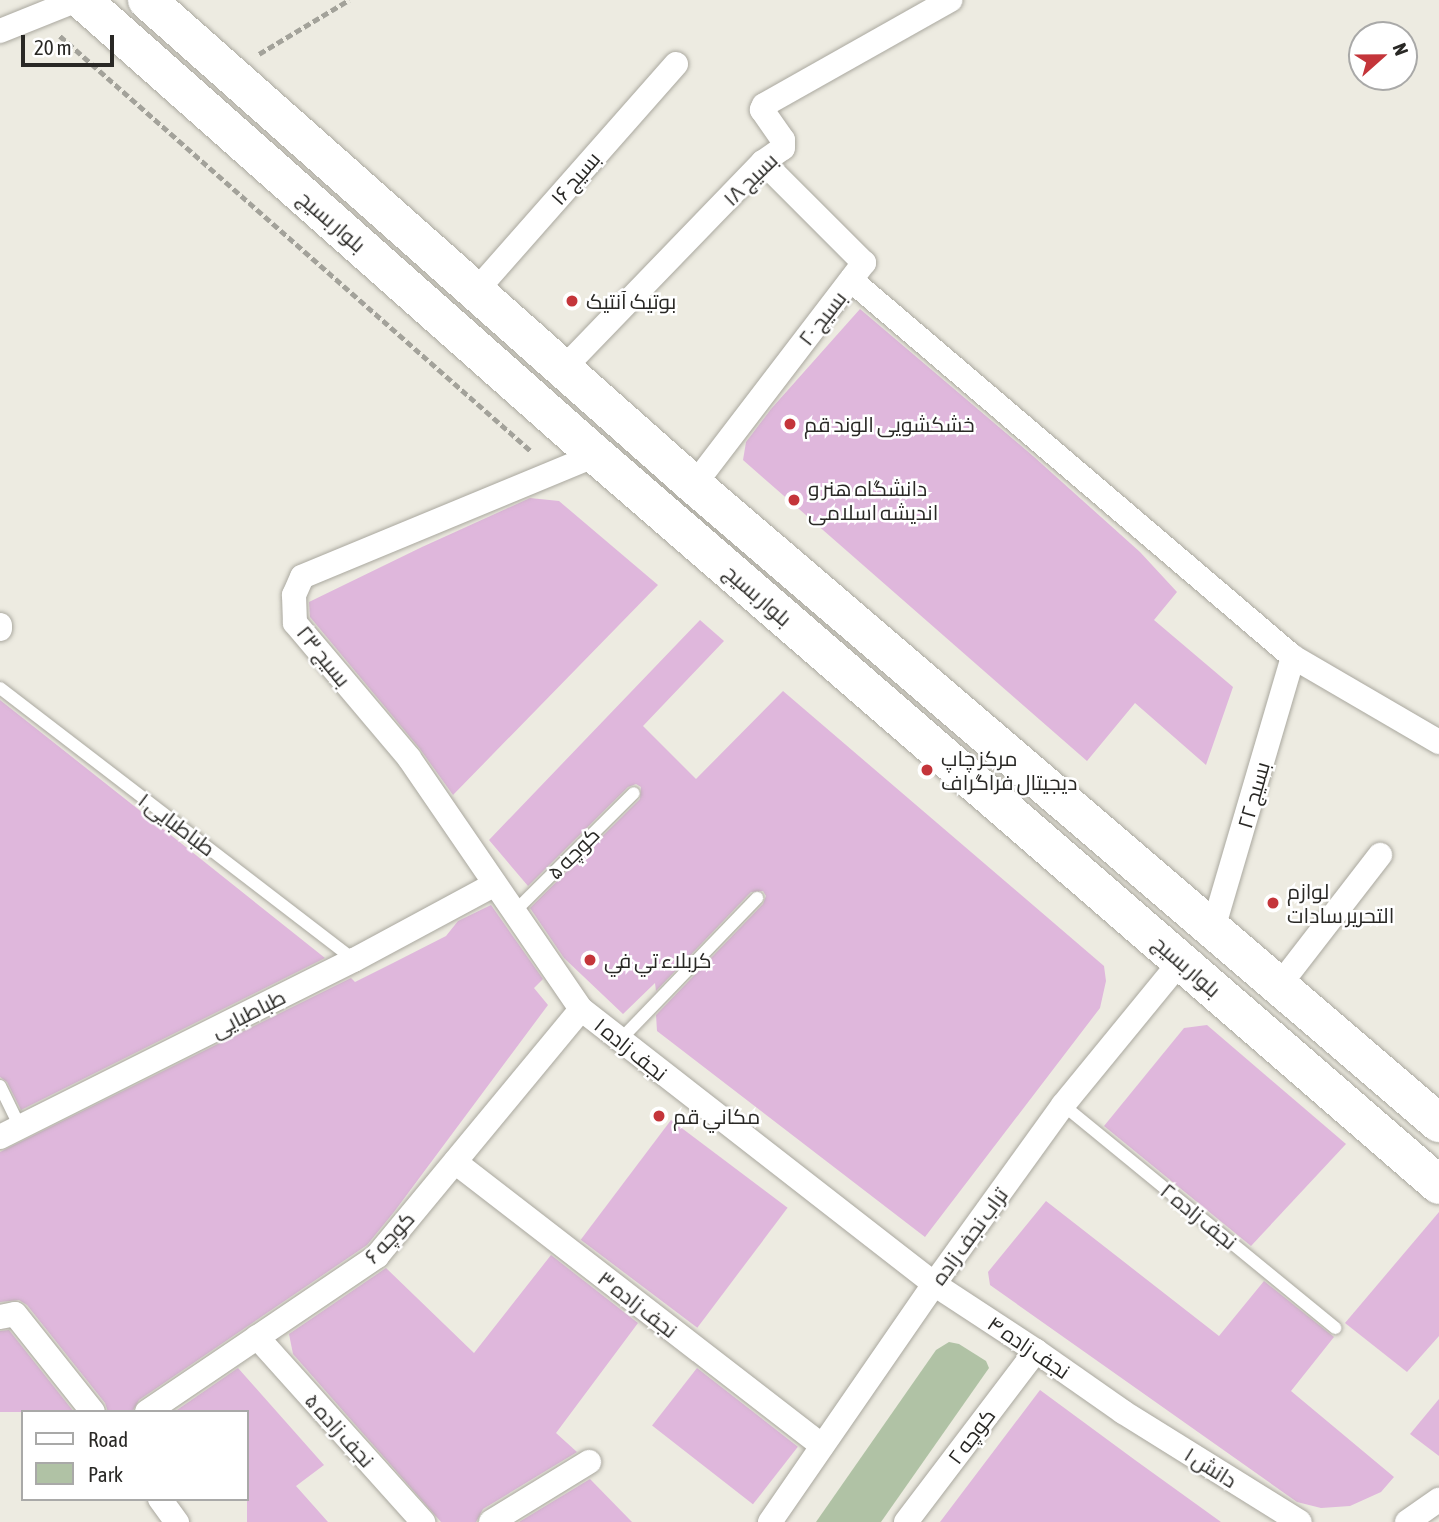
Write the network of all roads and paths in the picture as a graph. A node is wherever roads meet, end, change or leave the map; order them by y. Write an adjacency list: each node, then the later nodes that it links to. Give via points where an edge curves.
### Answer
1 (79, 0): 5 (street); 8 (main road, بلوار بسیج)
2 (147, 0): 7 (main road, بلوار بسیج)
3 (349, 0): 10 (path)
4 (950, 0): 12 (street, بسیج ۱۸, via 764,105 762,110 785,144)
5 (39, 15): 6 (street); 17 (path)
6 (0, 30)
7 (182, 32): 8 (main road, via 173,54); 10 (main road, بلوار بسیج)
8 (152, 62): 11 (main road, بلوار بسیج)
9 (676, 64): 14 (street, بسیج ۱۶)
10 (228, 72): 11 (main road, via 210,86); 14 (main road, بلوار بسیج)
11 (201, 106): 16 (main road, بلوار بسیج)
12 (764, 162): 13 (street, بسیج ۲۰, via 864,263); 15 (street, بسیج ۱۸)
13 (851, 280): 18 (street, بسیج ۲۰); 19 (street)
14 (475, 292): 15 (main road, بلوار بسیج)
15 (562, 370): 18 (main road, بلوار بسیج)
16 (596, 455): 17 (street, بسیج ۲۳); 29 (main road, بلوار بسیج)
17 (555, 473): 24 (street, بسیج ۲۳, via 302,577 294,595 295,623 409,758)
18 (694, 485): 27 (main road, بلوار بسیج)
19 (1293, 657): 21 (street); 27 (street, بسیج ۲۲)
20 (0, 688): 28 (lane, طباطبایی ۱)
21 (1439, 742)
22 (634, 793): 26 (lane, کوچه ۵)
23 (1380, 855): 30 (street)
24 (493, 885): 26 (street, نجف زاده ۱); 28 (street, طباطبایی)
25 (757, 898): 32 (lane)
26 (513, 913): 31 (street, نجف زاده ۱)
27 (1212, 932): 30 (main road, بلوار بسیج)
28 (354, 960): 36 (street, طباطبایی)
29 (1181, 961): 34 (street, تراب نجف زاده); 38 (main road, بلوار بسیج)
30 (1278, 987): 35 (main road, بلوار بسیج)
31 (581, 1009): 32 (street, نجف زاده ۱); 37 (street, کوچه ۶)
32 (619, 1041): 39 (street, نجف زاده ۱)
33 (0, 1086): 36 (lane)
34 (1063, 1105): 39 (street, تراب نجف زاده); 41 (lane, نجف زاده ۲)
35 (1439, 1123)
36 (10, 1132)
37 (455, 1162): 42 (street, کوچه ۶, via 377,1256); 47 (street, نجف زاده ۳)
38 (1439, 1185)
39 (934, 1284): 43 (street, نجف زاده ۴); 47 (street, تراب نجف زاده)
40 (0, 1317): 44 (street, via 15,1314)
41 (1335, 1328)
42 (257, 1338): 45 (street, کوچه ۶); 52 (street, نجف زاده ۵)
43 (1036, 1350): 46 (street, نجف زاده ۴); 55 (street, کوچه ۲)
44 (91, 1410)
45 (151, 1410)
46 (1123, 1412): 56 (street, دانش ۱)
47 (822, 1446): 54 (street, تراب نجف زاده)
48 (589, 1462): 53 (street)
49 (1439, 1500): 57 (street)
50 (161, 1501): 51 (street)
51 (177, 1522)
52 (424, 1522)
53 (491, 1522)
54 (771, 1522)
55 (906, 1522)
56 (1300, 1522)
57 (1406, 1522)

